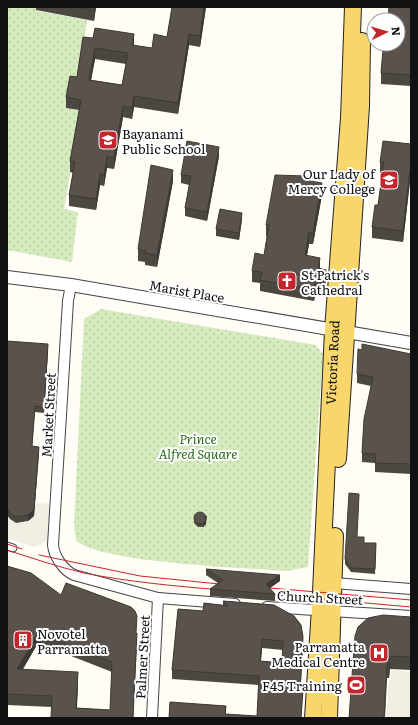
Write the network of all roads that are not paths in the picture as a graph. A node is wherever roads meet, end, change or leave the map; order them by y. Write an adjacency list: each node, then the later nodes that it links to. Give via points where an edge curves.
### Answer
1 (353, 7): 5 (main road, Victoria Road)
2 (364, 7): 5 (main road, Victoria Road, via 361,106)
3 (7, 276): 4 (street, Marist Place)
4 (71, 285): 5 (street, Marist Place); 7 (street, Market Street)
5 (340, 331): 6 (street, Marist Place); 8 (main road, Victoria Road); 11 (main road, Victoria Road)
6 (411, 343)
7 (53, 548): 10 (street, Church Street, via 68,572)
8 (333, 583): 9 (street, Church Street); 11 (main road, Victoria Road)
9 (411, 589)
10 (158, 598): 11 (street, Church Street); 13 (street, Palmer Street)
11 (326, 611): 12 (street, Church Street); 14 (main road, Victoria Road); 15 (main road, Victoria Road)
12 (411, 616)
13 (152, 718)
14 (314, 718)
15 (329, 718)

